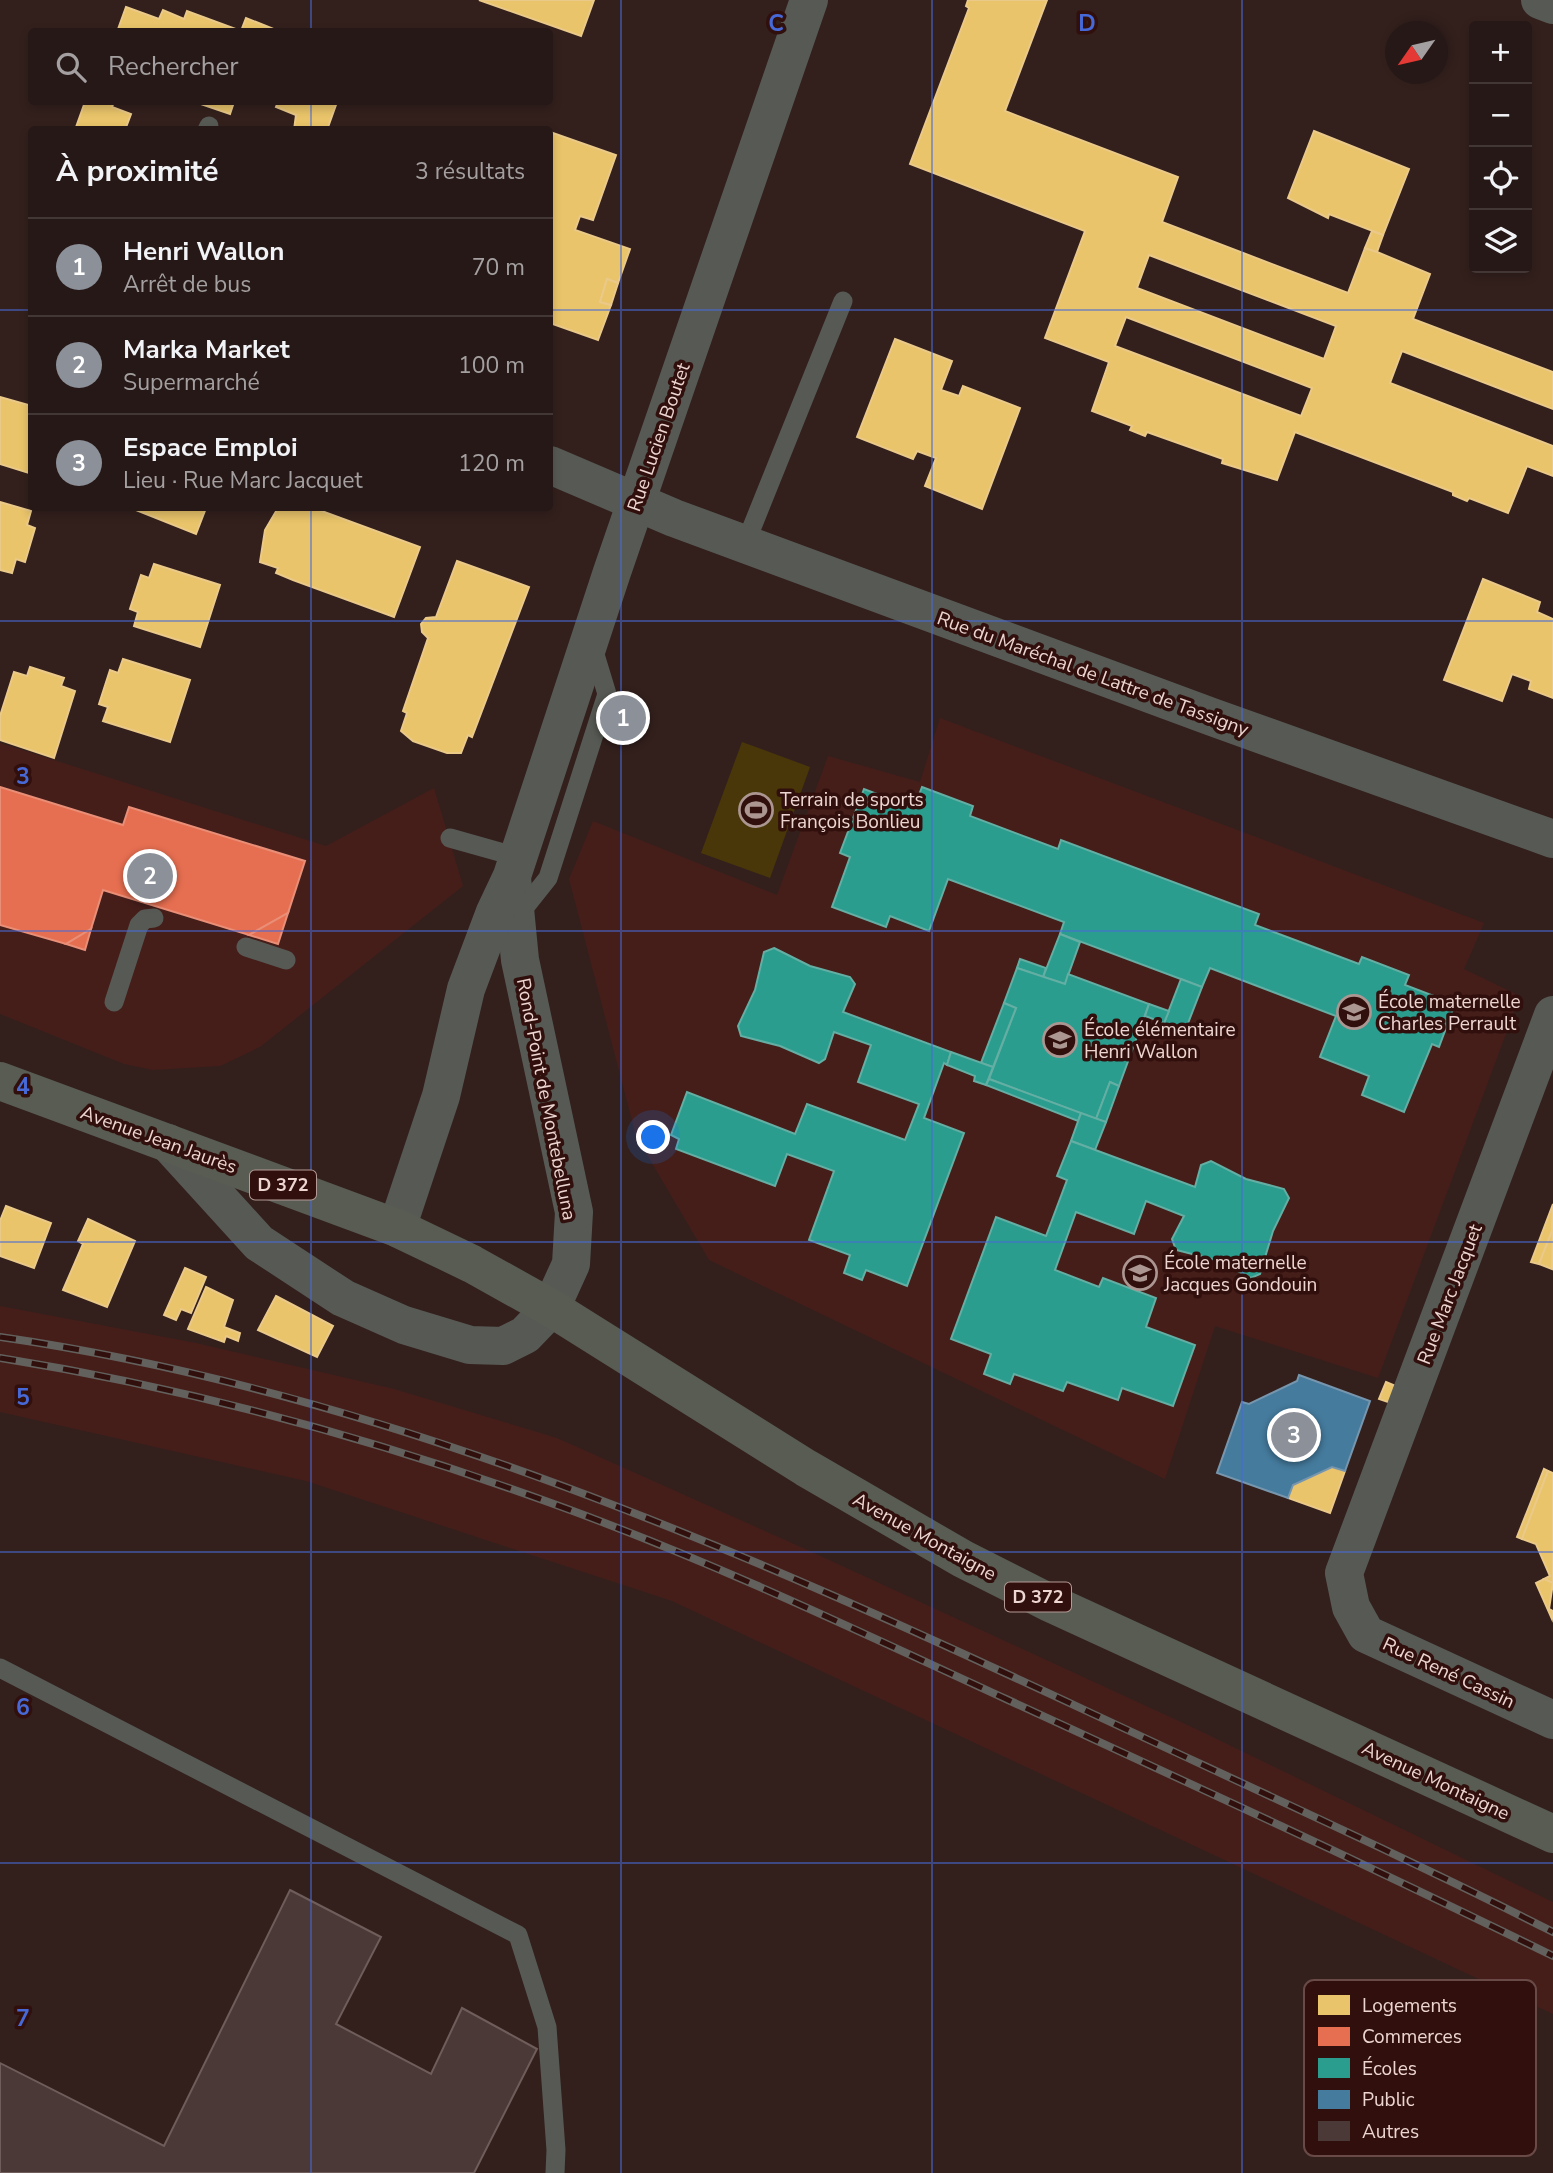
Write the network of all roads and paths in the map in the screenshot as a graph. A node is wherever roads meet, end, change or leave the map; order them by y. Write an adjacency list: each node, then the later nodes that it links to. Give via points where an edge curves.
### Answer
1 (809, 0): 6 (street, Rue Lucien Boutet)
2 (1540, 0): 3 (street)
3 (1553, 5)
4 (843, 301): 7 (lane)
5 (553, 466): 6 (street, Rue du Maréchal de Lattre de Tassigny)
6 (637, 500): 7 (street, Rue du Maréchal de Lattre de Tassigny); 8 (street, Rue Lucien Boutet)
7 (746, 542): 10 (street, Rue du Maréchal de Lattre de Tassigny, via 1237,727)
8 (590, 639): 11 (street, Rue Lucien Boutet); 13 (lane, via 607,694 548,878)
9 (450, 838): 11 (lane)
10 (1553, 839)
11 (515, 866): 13 (street, Rond-Point de Montebelluna); 20 (street, via 466,989 441,1096)
12 (154, 918): 16 (lane, via 139,925)
13 (516, 918): 21 (street, Rond-Point de Montebelluna, via 520,960 574,1212 571,1264)
14 (246, 947): 15 (lane)
15 (286, 960)
16 (114, 1002)
17 (1553, 1015): 22 (street, Rue Marc Jacquet)
18 (0, 1081): 19 (main road, Avenue Jean Jaurès / D 372)
19 (168, 1143): 20 (main road, Avenue Jean Jaurès / D 372); 21 (street, Rond-Point de Montebelluna, via 259,1243 343,1298 404,1325 470,1345 503,1346 524,1335)
20 (397, 1228): 21 (main road, Avenue Montaigne / D 372)
21 (551, 1308): 25 (main road, Avenue Montaigne / D 372, via 806,1468 964,1559 1049,1603)
22 (1344, 1573): 24 (street, Rue René Cassin, via 1351,1607 1366,1634)
23 (0, 1668): 26 (lane, via 519,1936 547,2027)
24 (1553, 1720)
25 (1553, 1834)
26 (555, 2173)

